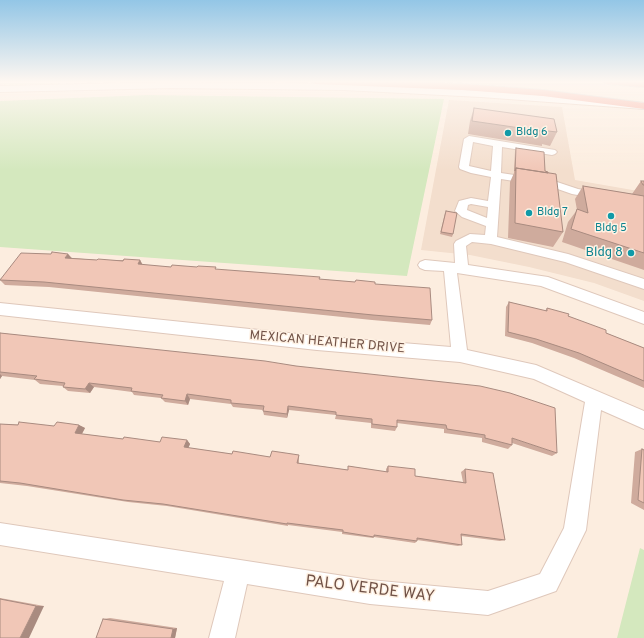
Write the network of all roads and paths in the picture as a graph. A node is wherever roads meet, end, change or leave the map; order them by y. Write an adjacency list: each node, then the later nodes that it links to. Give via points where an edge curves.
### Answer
1 (498, 144): 2 (street); 3 (street); 3 (street, via 468,139 464,167)
2 (552, 152)
3 (496, 175): 4 (street, via 554,184 576,192); 5 (street)
4 (614, 198)
5 (493, 205): 6 (street); 6 (street, via 471,201 463,203 461,211)
6 (492, 224): 7 (street)
7 (490, 240): 9 (street, via 470,238 460,244); 10 (street, via 568,258)
8 (425, 265): 9 (street)
9 (456, 268): 12 (street, via 543,281); 13 (street)
10 (644, 284)
11 (0, 309): 13 (street, MEXICAN HEATHER DRIVE, via 316,343)
12 (644, 318)
13 (460, 355): 14 (street, MEXICAN HEATHER DRIVE, via 536,372)
14 (594, 398): 15 (street, MEXICAN HEATHER DRIVE); 17 (street, PALO VERDE WAY, via 574,530 548,583 488,603 370,592)
15 (644, 420)
16 (0, 534): 17 (street, PALO VERDE WAY)
17 (238, 572): 18 (street)
18 (222, 638)

